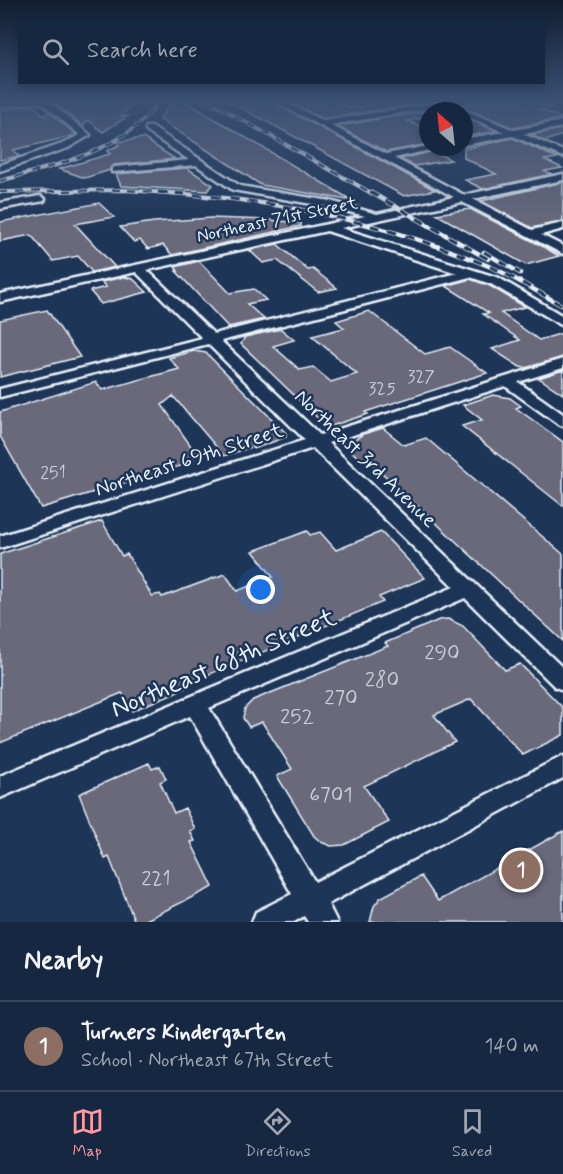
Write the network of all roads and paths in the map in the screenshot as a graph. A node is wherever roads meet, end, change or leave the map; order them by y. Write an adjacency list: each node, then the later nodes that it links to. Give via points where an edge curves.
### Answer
1 (71, 143): 9 (street)
2 (169, 143): 8 (street)
3 (358, 143): 7 (street)
4 (537, 143): 6 (street)
5 (419, 151): 7 (street)
6 (563, 154)
7 (385, 157): 12 (street)
8 (196, 162): 10 (street); 15 (street, via 237,188)
9 (0, 168)
10 (115, 170)
11 (563, 177): 12 (street, Northeast 71st Street)
12 (462, 198): 15 (street, Northeast 71st Street); 18 (street)
13 (40, 199): 14 (street)
14 (0, 206)
15 (375, 216): 16 (street, Northeast 71st Street)
16 (325, 226): 20 (street, Northeast 71st Street); 21 (street)
17 (563, 226): 18 (street)
18 (530, 234): 19 (street)
19 (563, 251)
20 (138, 268): 22 (street, Northeast 71st Street); 24 (street, Northeast 3rd Avenue)
21 (471, 273): 23 (street, via 495,281); 24 (street)
22 (0, 298)
23 (563, 322)
24 (211, 339): 27 (street); 29 (street, Northeast 3rd Avenue)
25 (563, 363): 26 (street, Northeast 69th Street)
26 (507, 381): 28 (street); 29 (street, Northeast 69th Street)
27 (0, 393)
28 (563, 421)
29 (317, 441): 30 (street, Northeast 69th Street); 31 (street, Northeast 3rd Avenue)
30 (0, 543)
31 (468, 590): 32 (street, Northeast 3rd Avenue); 33 (street, Northeast 68th Street)
32 (563, 681)
33 (195, 704): 35 (street, Northeast 68th Street); 36 (street)
34 (563, 766): 36 (street)
35 (0, 788)
36 (309, 899): 37 (street); 38 (street)
37 (266, 922)
38 (323, 922)

